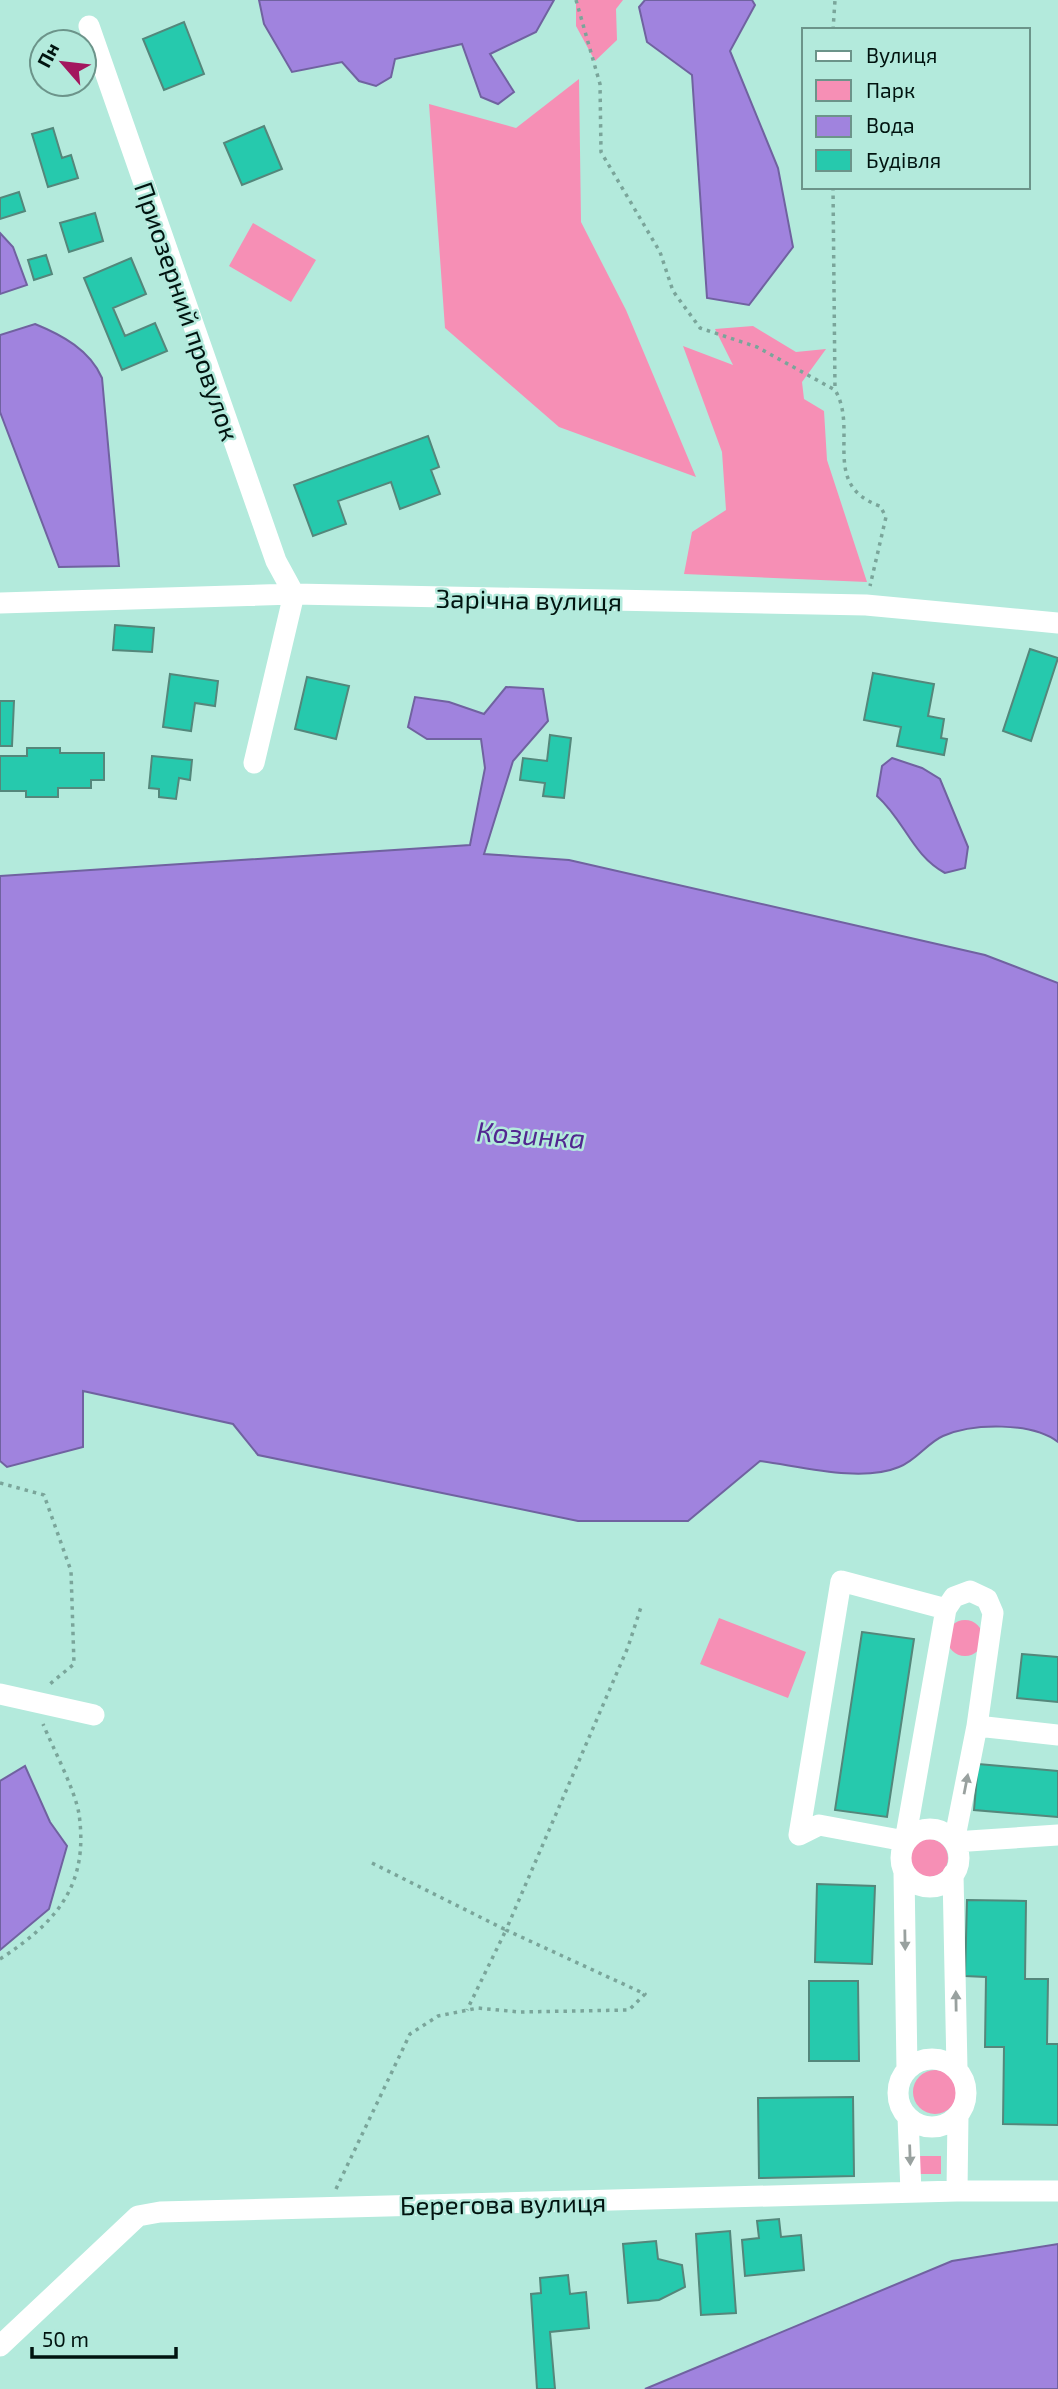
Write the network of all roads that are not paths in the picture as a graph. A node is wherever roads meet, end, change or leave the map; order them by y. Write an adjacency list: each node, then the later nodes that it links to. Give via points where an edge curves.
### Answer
1 (89, 26): 2 (street, Приозерний провулок, via 276,561)
2 (293, 594): 3 (street, Зарічна вулиця); 4 (street, Зарічна вулиця, via 866,605); 5 (street)
3 (0, 603)
4 (1058, 623)
5 (254, 763)
6 (946, 1609): 9 (street, via 954,1597 970,1591 987,1599 993,1613); 12 (street); 12 (street, via 841,1581 799,1835 819,1825)
7 (0, 1694): 8 (street)
8 (94, 1716)
9 (977, 1726): 10 (street); 13 (street, one-way to 9)
10 (1058, 1735)
11 (1058, 1835): 13 (street)
12 (905, 1841): 13 (street, via 930,1829); 14 (street)
13 (954, 1842): 15 (street, via 958,1859)
14 (904, 1872): 15 (street, via 928,1886); 17 (street, one-way to 17)
15 (953, 1874): 16 (street, one-way to 15)
16 (957, 2069): 17 (street, via 937,2059); 18 (street, via 966,2087)
17 (907, 2070): 19 (street, via 899,2099)
18 (958, 2115): 19 (street, via 939,2126); 20 (street)
19 (908, 2117): 22 (street, one-way to 22)
20 (957, 2191): 21 (street, Берегова вулиця); 22 (street, Берегова вулиця)
21 (1058, 2191)
22 (911, 2192): 23 (street, Берегова вулиця, via 160,2212 138,2216)
23 (0, 2346)

